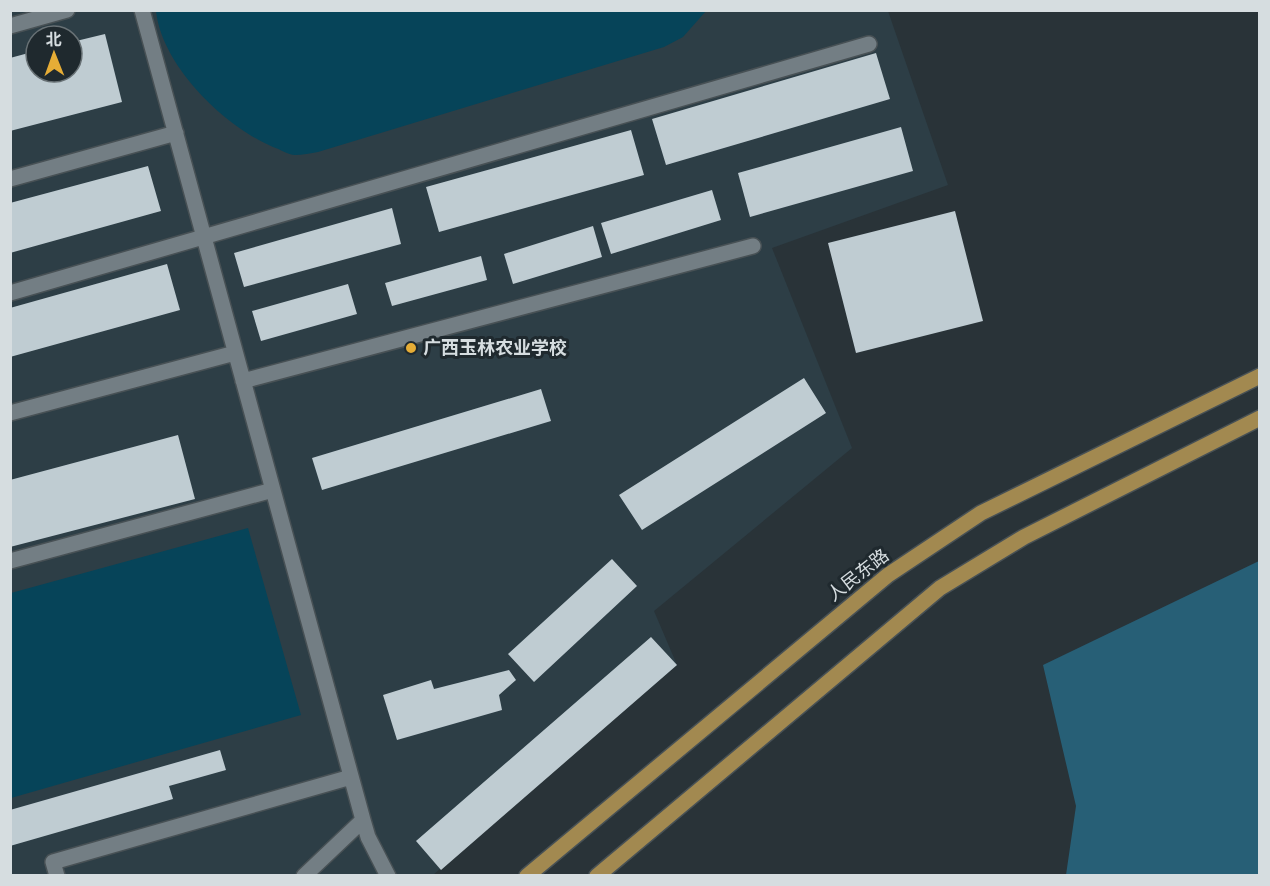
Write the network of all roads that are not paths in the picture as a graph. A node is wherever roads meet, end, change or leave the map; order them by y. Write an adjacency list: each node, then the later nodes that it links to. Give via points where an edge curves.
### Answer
1 (67, 10): 3 (lane)
2 (142, 10): 5 (lane)
3 (10, 26)
4 (869, 44): 7 (lane)
5 (176, 133): 6 (lane); 7 (lane)
6 (10, 179)
7 (204, 238): 9 (lane); 10 (lane)
8 (753, 246): 12 (lane)
9 (10, 293)
10 (235, 353): 12 (lane); 13 (lane)
11 (1260, 376): 22 (main road, 人民东路, via 981,513 888,575)
12 (243, 381): 15 (lane)
13 (10, 413)
14 (1260, 418): 23 (main road, via 1024,537 940,588)
15 (273, 490): 16 (lane); 17 (lane)
16 (10, 561)
17 (351, 777): 18 (lane); 19 (lane, via 53,862)
18 (363, 820): 20 (lane); 21 (lane)
19 (57, 876)
20 (304, 876)
21 (388, 876)
22 (527, 876)
23 (597, 876)

